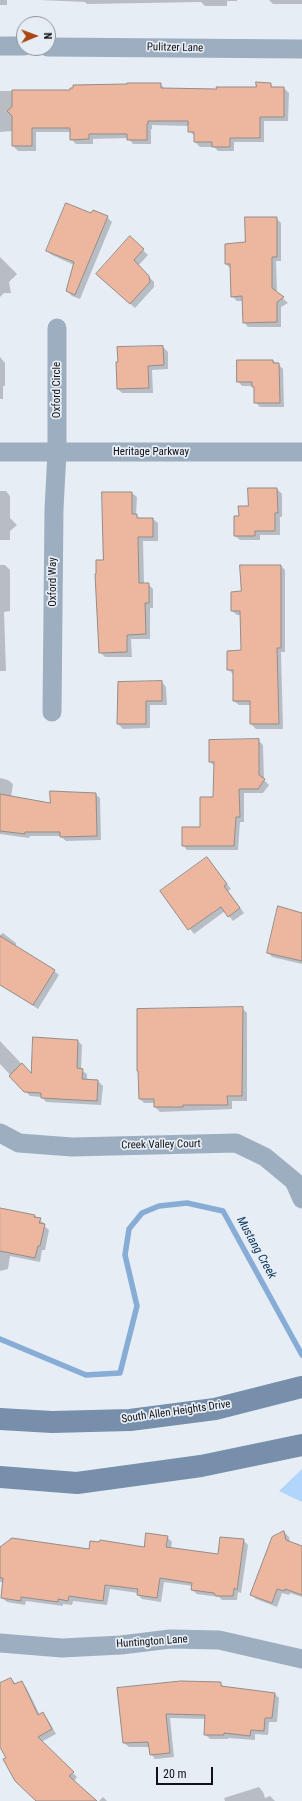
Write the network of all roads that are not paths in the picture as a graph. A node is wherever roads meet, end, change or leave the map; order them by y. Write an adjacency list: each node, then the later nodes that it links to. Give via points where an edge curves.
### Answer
1 (0, 46): 2 (street)
2 (16, 46)
3 (56, 47): 4 (street, Pulitzer Lane)
4 (302, 49)
5 (57, 328): 7 (street, Oxford Circle)
6 (0, 452): 7 (street, Heritage Parkway)
7 (57, 452): 8 (street, Heritage Parkway); 9 (street, Oxford Way)
8 (302, 452)
9 (52, 712)
10 (0, 1133): 11 (street, Creek Valley Court, via 19,1142 72,1147 236,1143 265,1157 294,1181)
11 (302, 1199)
12 (302, 1387): 13 (main road, South Allen Heights Drive, via 215,1409 130,1420 52,1422)
13 (0, 1419)
14 (302, 1445): 15 (main road, via 201,1466 77,1483)
15 (0, 1477)
16 (0, 1643): 17 (street, Huntington Lane, via 62,1648 170,1639 219,1640)
17 (302, 1659)

